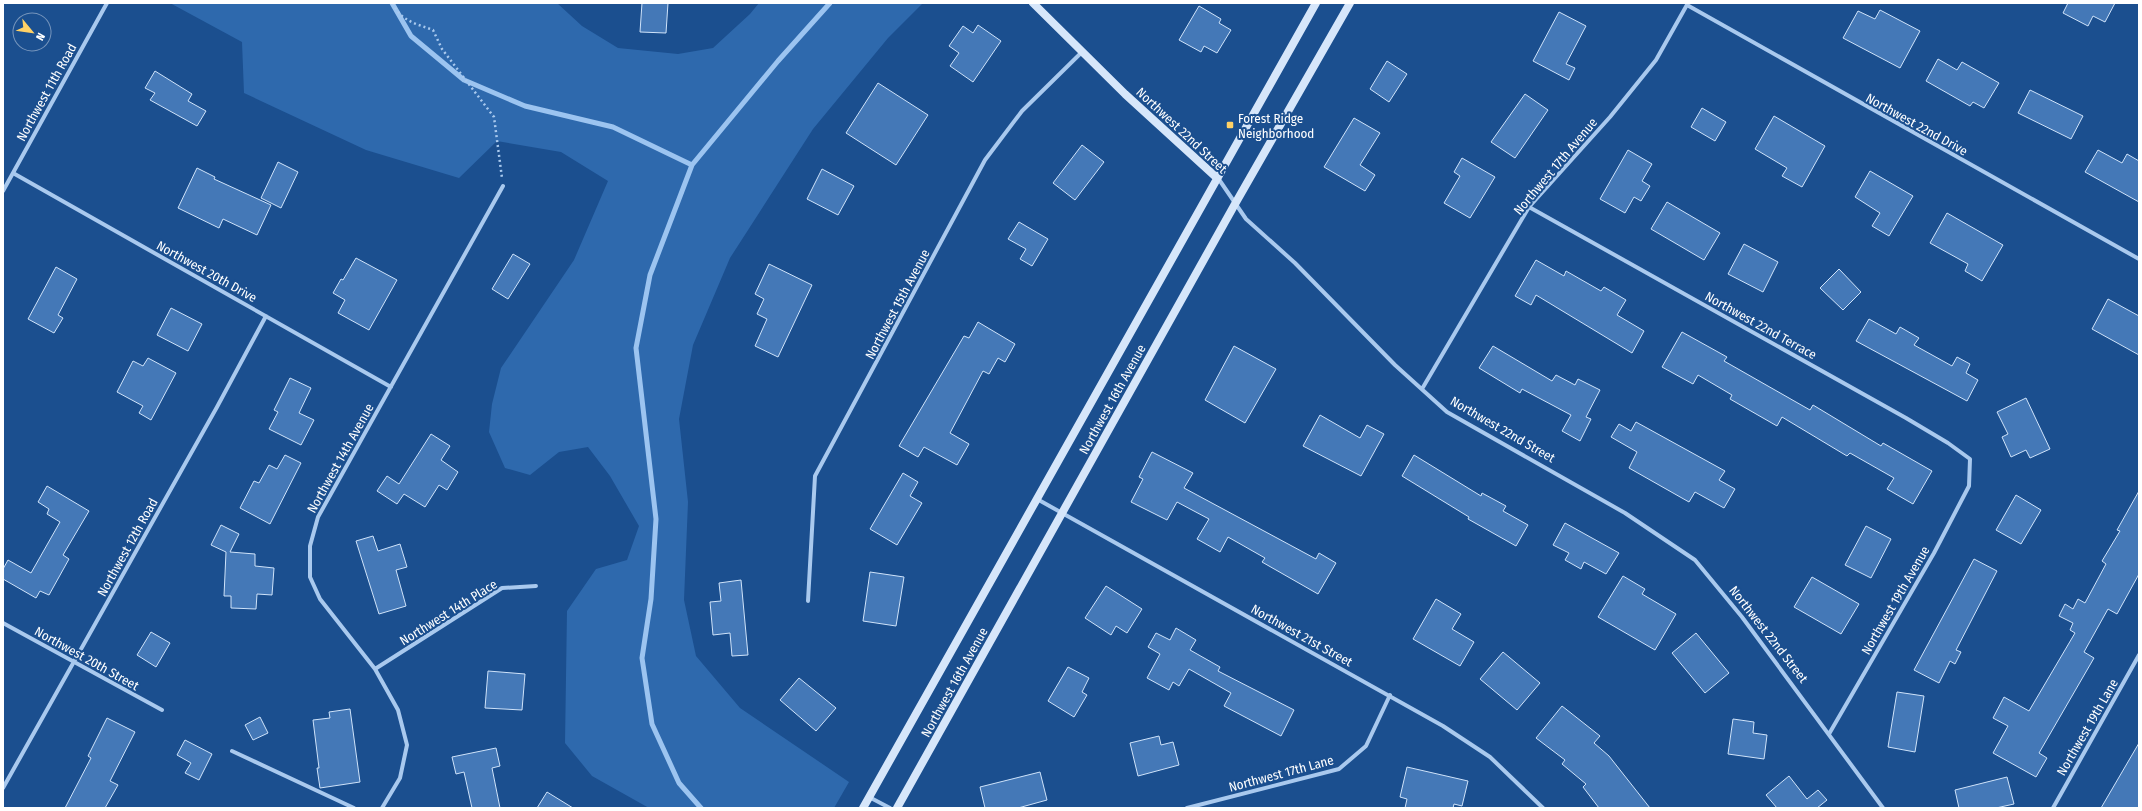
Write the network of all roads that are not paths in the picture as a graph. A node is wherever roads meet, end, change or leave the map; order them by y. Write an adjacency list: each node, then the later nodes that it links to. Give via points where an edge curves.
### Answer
1 (107, 3): 7 (street, Northwest 11th Road)
2 (1033, 3): 6 (main road, Northwest 22nd Street)
3 (1316, 3): 8 (main road, Northwest 16th Avenue)
4 (1350, 3): 11 (main road, Northwest 16th Avenue)
5 (1688, 4): 12 (street, Northwest 17th Avenue, via 1656,60 1610,117); 13 (street, Northwest 22nd Drive)
6 (1083, 51): 8 (main road, Northwest 22nd Street, via 1125,94); 21 (street, Northwest 15th Avenue, via 1022,112 985,160 815,476)
7 (13, 173): 10 (street, Northwest 11th Road); 14 (street, Northwest 20th Drive)
8 (1217, 178): 11 (street, Northwest 22nd Street); 18 (main road, Northwest 16th Avenue)
9 (503, 186): 15 (street, Northwest 14th Avenue)
10 (3, 191)
11 (1235, 204): 16 (street, Northwest 22nd Street, via 1246,219 1295,263); 19 (main road, Northwest 16th Avenue)
12 (1529, 207): 16 (street, Northwest 17th Avenue); 17 (street, Northwest 22nd Terrace, via 1942,439 1970,459)
13 (2139, 258)
14 (266, 316): 15 (street, Northwest 20th Drive); 24 (street, Northwest 12th Road)
15 (391, 387): 25 (street, Northwest 14th Avenue, via 318,517 310,546 310,577 320,599)
16 (1422, 389): 28 (street, Northwest 22nd Street, via 1447,412 1625,513 1695,560 1742,617)
17 (1970, 472): 28 (street, Northwest 19th Avenue, via 1969,486 1934,553)
18 (1037, 499): 19 (street, Northwest 21st Street); 31 (main road, Northwest 16th Avenue)
19 (1063, 512): 26 (street, Northwest 21st Street); 36 (main road, Northwest 16th Avenue)
20 (536, 586): 25 (street, Northwest 14th Place, via 502,588)
21 (808, 601)
22 (3, 623): 24 (street, Northwest 20th Street)
23 (2139, 655): 40 (street, Northwest 19th Lane)
24 (74, 661): 27 (street, Northwest 20th Street); 30 (street, Northwest 12th Road)
25 (375, 669): 33 (street, Northwest 14th Avenue, via 398,710 407,745 400,778)
26 (1390, 695): 37 (street, Northwest 17th Lane, via 1366,746 1339,769); 38 (street, Northwest 21st Street, via 1490,757)
27 (162, 710)
28 (1829, 734): 39 (street, Northwest 22nd Street)
29 (232, 751): 32 (street)
30 (3, 788)
31 (869, 797): 34 (main road, Northwest 16th Avenue); 35 (street)
32 (354, 808)
33 (382, 808)
34 (863, 808)
35 (890, 808)
36 (897, 808)
37 (1187, 808)
38 (1543, 808)
39 (1884, 808)
40 (2053, 808)

